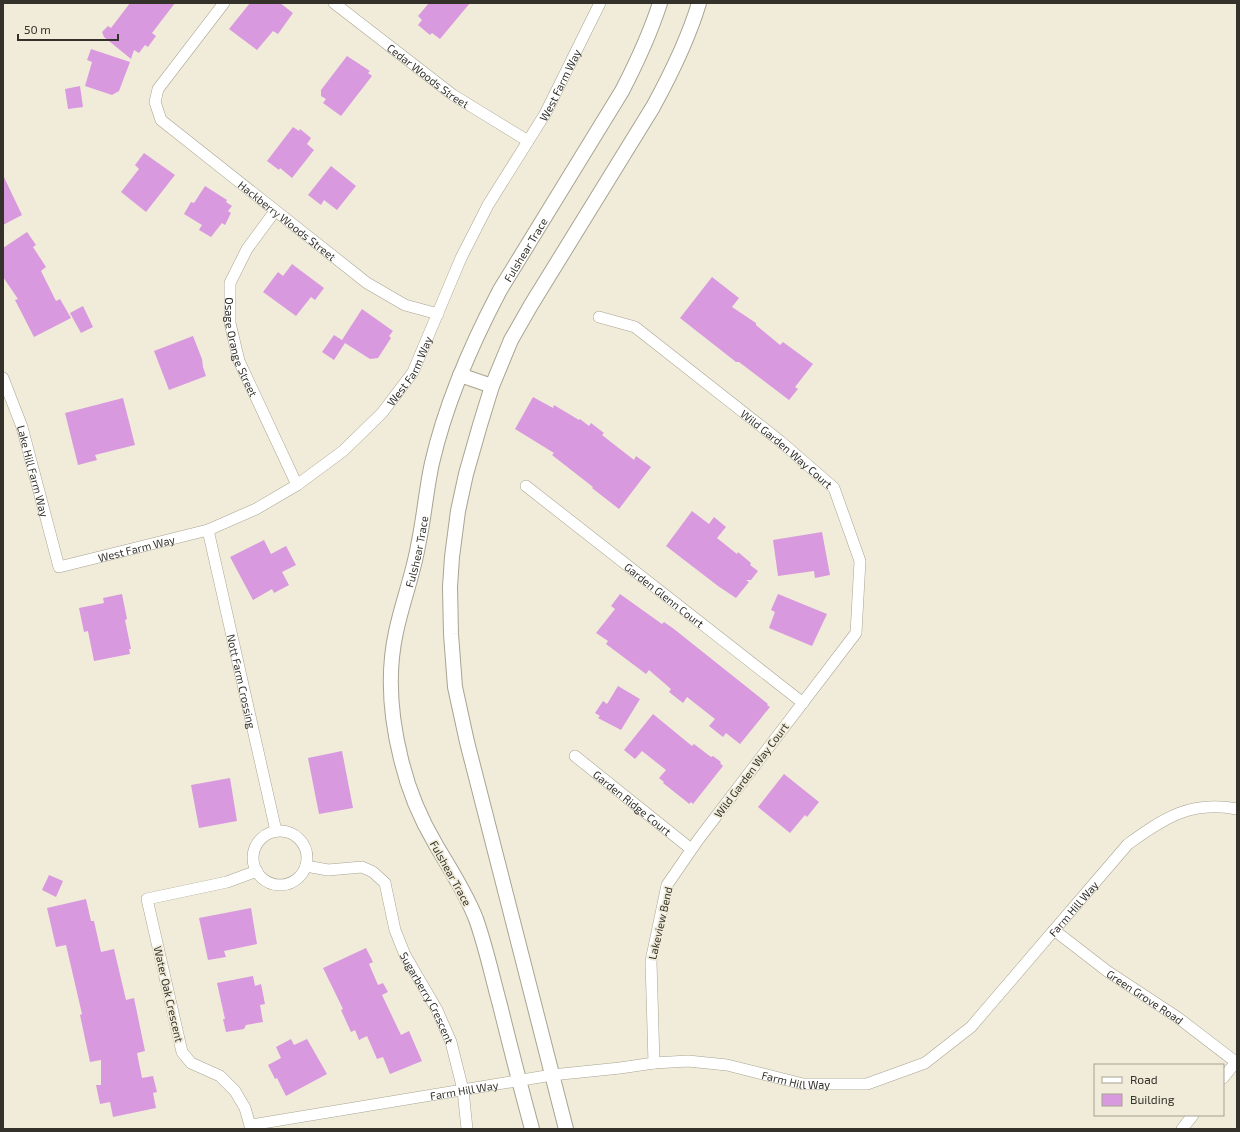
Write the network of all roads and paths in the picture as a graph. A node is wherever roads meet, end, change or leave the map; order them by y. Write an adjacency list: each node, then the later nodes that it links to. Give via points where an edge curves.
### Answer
1 (224, 3): 7 (street, Hackberry Woods Street, via 158,89 155,102 161,120)
2 (334, 3): 6 (street, Cedar Woods Street, via 452,95)
3 (600, 3): 6 (street, West Farm Way, via 545,114)
4 (660, 3): 10 (street, Fulshear Trace, via 638,60 622,91 500,290)
5 (699, 3): 12 (street, via 684,45 653,107 531,305 511,340)
6 (528, 141): 8 (street, West Farm Way, via 488,205 461,258)
7 (275, 211): 8 (street, Hackberry Woods Street, via 367,283 405,304); 13 (street, Osage Orange Street, via 247,249 230,283 230,323 239,361)
8 (438, 314): 13 (street, West Farm Way, via 413,372 382,413 343,452)
9 (599, 317): 17 (street, Wild Garden Way Court, via 635,327 780,441 834,488 860,561 856,633)
10 (460, 375): 12 (street); 30 (street, Fulshear Trace, via 445,415 432,464 419,546 395,634 392,665 394,728 410,792 422,821 453,873 475,918)
11 (3, 378): 16 (street, Lake Hill Farm Way, via 22,427)
12 (492, 386): 28 (street, via 466,474 452,557 450,587 455,687)
13 (297, 485): 15 (street, West Farm Way, via 256,509)
14 (526, 486): 17 (street, Garden Glenn Court)
15 (208, 530): 16 (street, West Farm Way); 20 (street, Nott Farm Crossing)
16 (59, 566)
17 (803, 703): 21 (street, Wild Garden Way Court)
18 (575, 756): 22 (street, Garden Ridge Court)
19 (1237, 809): 25 (street, Farm Hill Way, via 1224,806 1197,808 1177,813 1155,824 1128,844)
20 (276, 831): 23 (street, via 290,833 303,844 307,856); 24 (street, via 263,838 254,850)
21 (698, 840): 22 (street, Lakeview Bend)
22 (691, 849): 26 (street, Lakeview Bend, via 667,885 651,961)
23 (306, 866): 24 (street, via 302,875 286,884 272,884 264,880); 31 (street, Sugarberry Crescent, via 328,870 362,867 373,872 384,883 395,930 405,955 437,1010 451,1042)
24 (257, 871): 33 (street, Water Oak Crescent, via 227,882 147,899 182,1052 191,1063 220,1076 235,1091 245,1108)
25 (1054, 930): 26 (street, Farm Hill Way, via 971,1027 925,1063 867,1084 803,1084 727,1065 688,1061); 27 (street, Green Grove Road, via 1107,971 1177,1017)
26 (654, 1062): 28 (street, Farm Hill Way)
27 (1237, 1062): 29 (street)
28 (552, 1075): 30 (street, Farm Hill Way); 36 (street)
29 (1224, 1077)
30 (519, 1081): 31 (street, Farm Hill Way); 35 (street, Fulshear Trace)
31 (463, 1090): 33 (street, Farm Hill Way); 34 (street, Sugarberry Crescent)
32 (1192, 1116): 37 (street)
33 (251, 1127)
34 (467, 1129)
35 (532, 1129)
36 (566, 1129)
37 (1182, 1129)

